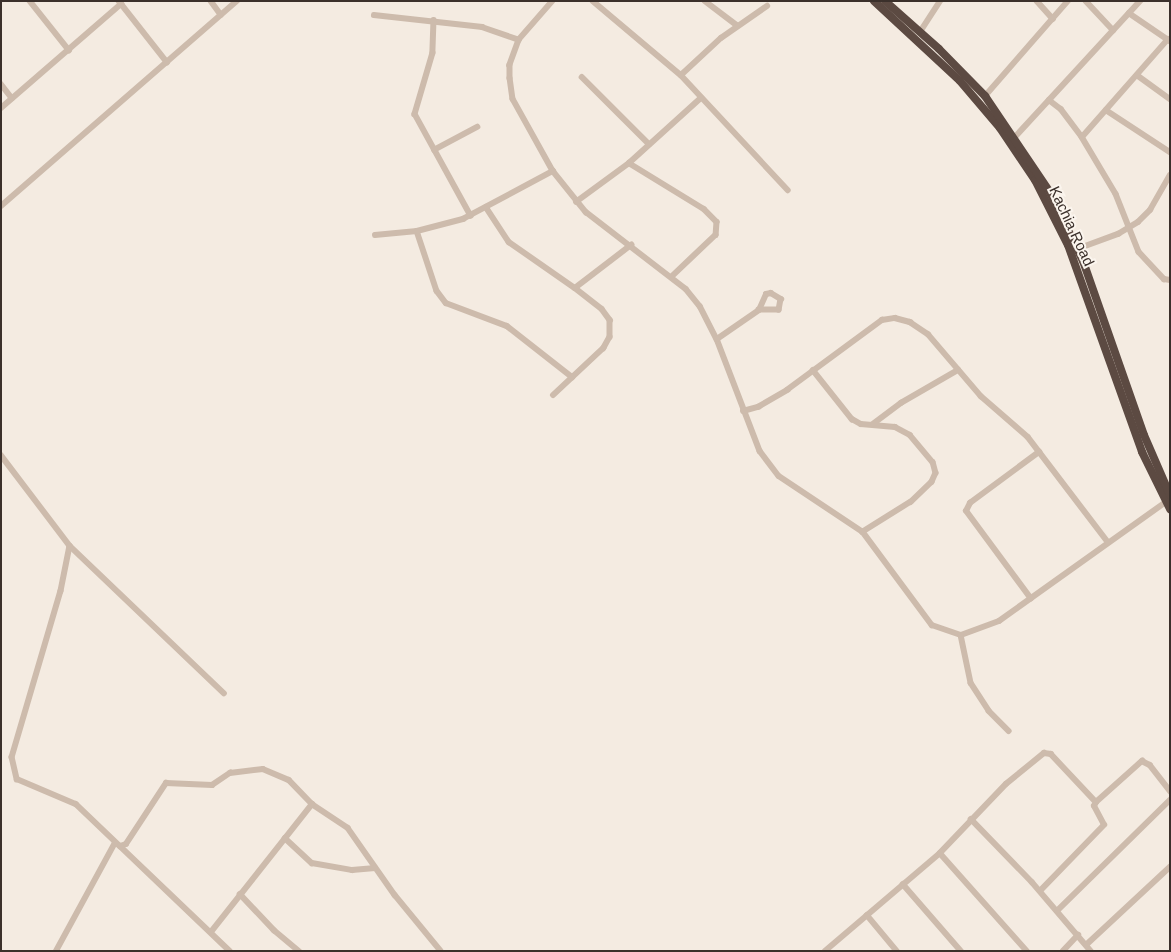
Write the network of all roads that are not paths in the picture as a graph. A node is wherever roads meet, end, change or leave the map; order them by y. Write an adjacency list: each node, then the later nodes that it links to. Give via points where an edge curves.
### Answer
1 (30, 1): 26 (street)
2 (211, 1): 17 (street)
3 (237, 1): 17 (street)
4 (553, 1): 24 (street)
5 (593, 1): 28 (street)
6 (705, 1): 21 (street)
7 (874, 1): 71 (highway, Kachia Road, via 960,81 1000,128 1035,180 1068,245 1142,452)
8 (885, 1): 23 (highway, Kachia Road)
9 (940, 1): 23 (street)
10 (1037, 1): 19 (street)
11 (1068, 1): 19 (street)
12 (1086, 1): 22 (street)
13 (1140, 1): 16 (street)
14 (120, 3): 26 (street); 27 (street)
15 (766, 6): 21 (street)
16 (1129, 13): 22 (street); 25 (street)
17 (221, 15): 27 (street)
18 (374, 15): 20 (street)
19 (1053, 19): 32 (street)
20 (434, 20): 24 (street, via 482,27); 43 (street, via 433,53 415,106 418,121)
21 (738, 26): 28 (street)
22 (1113, 30): 36 (street)
23 (920, 32): 32 (highway, Kachia Road)
24 (519, 40): 46 (street, via 510,65 513,100)
25 (1169, 40): 29 (street)
26 (69, 50): 33 (street)
27 (167, 62): 50 (street)
28 (681, 75): 34 (street)
29 (1137, 75): 35 (street); 38 (street)
30 (582, 78): 42 (street)
31 (1, 84): 33 (street)
32 (985, 96): 40 (highway, Kachia Road)
33 (12, 98): 37 (street)
34 (701, 98): 42 (street); 48 (street)
35 (1170, 99)
36 (1049, 100): 40 (street); 41 (street, via 1061,109)
37 (1, 108)
38 (1106, 110): 41 (street); 44 (street)
39 (477, 127): 43 (street)
40 (1016, 137): 57 (highway, Kachia Road, via 1050,191)
41 (1082, 137): 53 (street, via 1116,194)
42 (649, 144): 45 (street)
43 (434, 150): 52 (street)
44 (1170, 152)
45 (629, 163): 49 (street); 58 (street, via 704,209 717,222 716,236)
46 (553, 170): 49 (street); 51 (street)
47 (1170, 175): 53 (street, via 1150,210)
48 (788, 190)
49 (576, 202): 56 (street)
50 (2, 203)
51 (486, 207): 52 (street); 60 (street, via 509,242)
52 (470, 216): 54 (street)
53 (1128, 229): 57 (street); 59 (street, via 1139,252 1164,279)
54 (417, 231): 55 (street); 65 (street, via 436,291 446,303 507,326)
55 (375, 235)
56 (631, 246): 58 (street); 60 (street)
57 (1077, 249): 71 (highway, Kachia Road)
58 (673, 276): 62 (street, via 700,306)
59 (1170, 280)
60 (575, 288): 65 (street, via 602,309 612,328 604,348)
61 (759, 310): 62 (street)
62 (717, 339): 67 (street)
63 (812, 370): 64 (street, via 882,320 895,318 910,322 928,334); 67 (street, via 758,407); 68 (street, via 852,419 861,424)
64 (958, 370): 68 (street); 69 (street, via 999,414 1028,437)
65 (572, 377): 66 (street)
66 (554, 395)
67 (743, 411): 72 (street, via 760,451 779,476)
68 (873, 424): 72 (street, via 895,427 910,435 933,462 936,473 932,482 911,502)
69 (1039, 452): 73 (street); 75 (street, via 970,503 966,511)
70 (1, 455): 74 (street)
71 (1168, 502): 73 (street)
72 (863, 532): 76 (street, via 932,625)
73 (1108, 542): 75 (street)
74 (70, 546): 77 (street); 85 (street, via 61,591 12,757 13,769 17,779 76,804)
75 (1031, 599): 76 (street, via 984,629)
76 (961, 635): 78 (street, via 972,683 989,711)
77 (224, 693)
78 (1009, 731)
79 (1170, 791): 81 (street, via 1150,765 1142,761)
80 (1170, 800): 92 (street)
81 (1096, 802): 83 (street, via 1075,787 1051,754 1044,752); 90 (street, via 1094,806 1104,825)
82 (312, 804): 84 (street); 85 (street, via 289,780 262,769 230,773 212,785 170,782 162,787 126,844); 87 (street, via 348,828)
83 (971, 819): 86 (street); 90 (street)
84 (285, 838): 87 (street, via 312,863 352,870); 91 (street)
85 (118, 844): 94 (street); 99 (street)
86 (940, 853): 89 (street); 104 (street)
87 (375, 868): 101 (street)
88 (1170, 868): 96 (street)
89 (903, 884): 93 (street); 103 (street)
90 (1040, 891): 92 (street)
91 (240, 894): 94 (street); 97 (street)
92 (1057, 911): 95 (street)
93 (867, 915): 98 (street); 102 (street)
94 (212, 932): 100 (street)
95 (1078, 935): 96 (street); 105 (street)
96 (1086, 944): 106 (street)
97 (295, 949)
98 (827, 950)
99 (56, 951)
100 (230, 951)
101 (441, 951)
102 (897, 951)
103 (961, 951)
104 (1027, 951)
105 (1063, 951)
106 (1091, 951)

